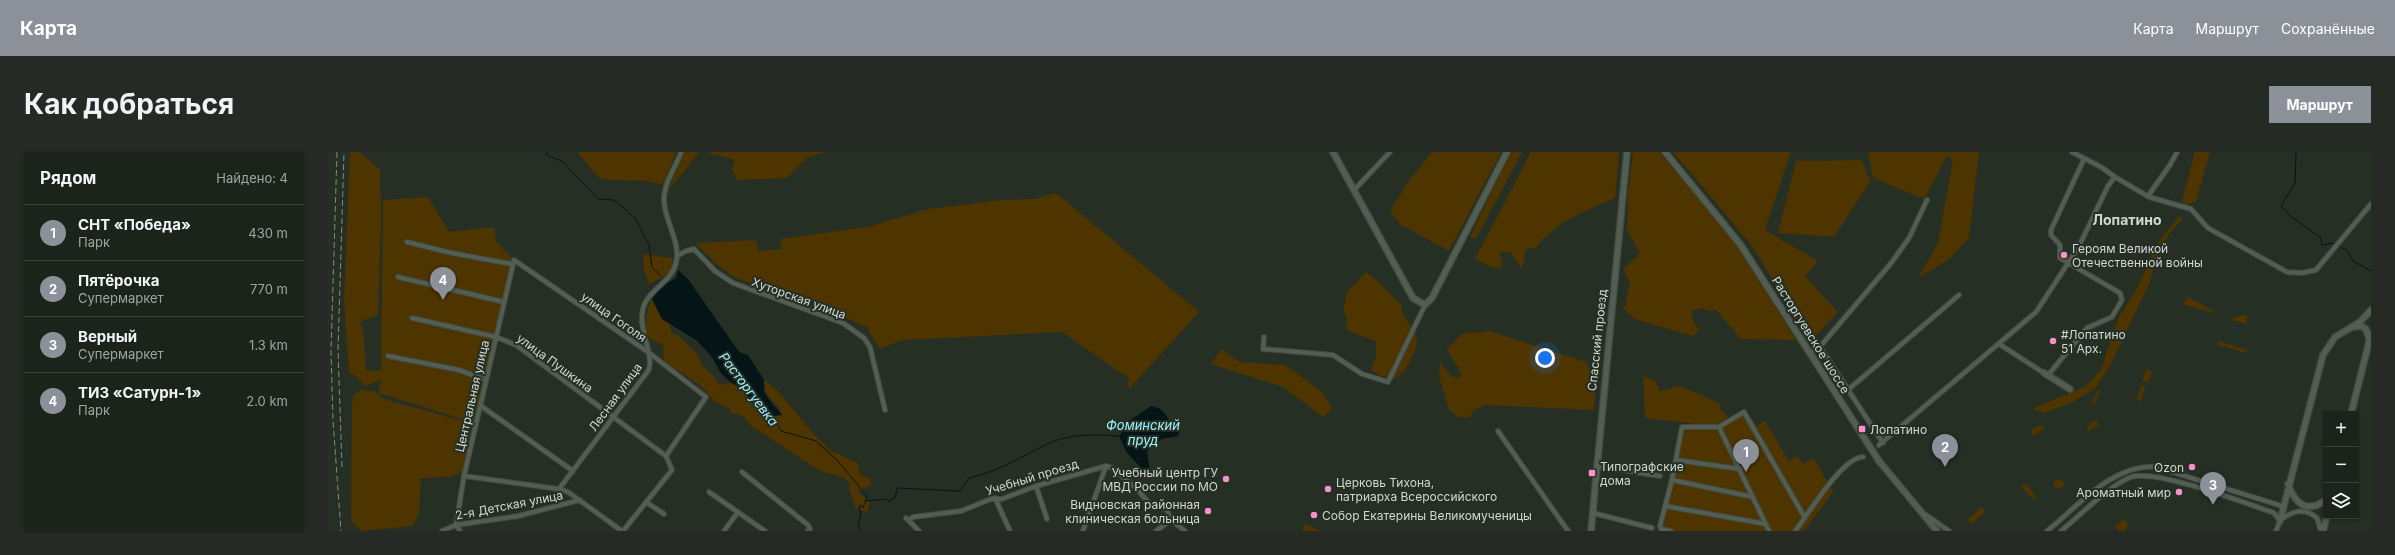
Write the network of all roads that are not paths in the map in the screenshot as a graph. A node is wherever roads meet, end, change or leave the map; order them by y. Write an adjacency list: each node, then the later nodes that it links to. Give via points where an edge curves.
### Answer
1 (681, 152): 16 (street, via 667,184 664,200)
2 (1333, 152): 11 (street)
3 (1390, 152): 11 (street)
4 (1507, 152): 22 (street, via 1437,289)
5 (1627, 152): 49 (street, Спасский проезд)
6 (1665, 152): 33 (street, Расторгуевское шоссе, via 1740,244)
7 (2074, 152): 9 (street)
8 (2177, 152): 12 (street)
9 (2084, 159): 10 (street, via 2102,167); 18 (street, via 2051,230 2051,235 2060,245 2060,258)
10 (2115, 178): 12 (street); 18 (street)
11 (1354, 190): 22 (street, via 1413,298)
12 (2148, 196): 14 (street, via 2191,209 2208,228 2284,271 2302,273 2316,270)
13 (1927, 200): 31 (street, via 1909,238 1892,262)
14 (2371, 204)
15 (407, 242): 17 (street)
16 (677, 256): 32 (street, Лесная улица, via 670,276 654,289 644,304 643,330); 40 (street, Хуторская улица, via 686,250 694,249 715,271 733,283 843,323 856,331 870,347)
17 (511, 264): 21 (street, Центральная улица); 32 (street, улица Гоголя, via 514,260)
18 (2069, 264): 30 (street, via 2036,312); 35 (street, via 2120,293 2122,300 2112,317 2087,328 2053,371)
19 (398, 278): 21 (street)
20 (1959, 295): 37 (street)
21 (504, 302): 27 (street, Центральная улица)
22 (1425, 305): 28 (street, via 1388,382 1362,374 1333,355 1263,349)
23 (2371, 310): 25 (street)
24 (412, 318): 27 (street, улица Пушкина)
25 (2350, 328): 29 (street, via 2361,326 2366,329); 57 (street, via 2335,337 2323,355)
26 (2371, 334): 29 (street)
27 (496, 337): 36 (street, Центральная улица); 42 (street, улица Пушкина, via 516,345)
28 (1264, 337)
29 (2369, 343): 41 (street)
30 (1999, 344): 35 (street); 37 (street, via 1881,444)
31 (1818, 349): 33 (street); 37 (street, via 1822,350)
32 (648, 352): 42 (street, Лесная улица, via 651,365); 45 (street, улица Гоголя, via 706,397)
33 (1809, 353): 72 (street, Расторгуевское шоссе, via 1880,461)
34 (388, 356): 36 (street, via 459,370)
35 (2044, 373): 38 (street)
36 (486, 380): 39 (street, Центральная улица)
37 (1849, 389)
38 (2070, 389)
39 (481, 406): 51 (street); 53 (street, Центральная улица)
40 (885, 410)
41 (2352, 411)
42 (613, 418): 45 (street, улица Пушкина); 51 (street, Лесная улица)
43 (1719, 427): 47 (street, via 1682,427); 50 (street); 76 (street, via 1744,412)
44 (1498, 431): 96 (street)
45 (666, 456): 67 (street, via 672,470)
46 (1863, 457): 76 (street, via 1852,461 1840,471)
47 (1676, 460): 50 (street); 55 (street)
48 (1106, 466): 58 (street, Учебный проезд); 79 (street, via 1137,489 1149,503 1166,510); 93 (street)
49 (1597, 466): 54 (street); 73 (street, Спасский проезд)
50 (1740, 469): 63 (street)
51 (573, 471): 60 (street, Лесная улица)
52 (742, 472): 85 (street)
53 (464, 476): 60 (street); 82 (street, Центральная улица)
54 (1660, 476)
55 (1672, 480): 63 (street); 70 (street)
56 (2198, 480): 59 (street); 62 (street, via 2156,467 2138,467 2117,474); 69 (street)
57 (2288, 484): 68 (street, via 2293,498 2302,504 2312,507); 69 (street)
58 (1036, 486): 64 (street, Учебный проезд, via 1002,499); 77 (street)
59 (2195, 488): 66 (street, via 2153,476 2138,475 2124,481); 74 (street)
60 (558, 489): 65 (street)
61 (709, 492): 71 (street)
62 (2094, 493): 66 (street); 103 (street)
63 (1753, 497): 81 (street)
64 (995, 498): 91 (street, Учебный проезд, via 961,511 907,519); 92 (street)
65 (580, 500): 82 (street, 2-я Детская улица, via 518,516); 88 (street)
66 (2099, 500): 104 (street)
67 (646, 502): 75 (street); 88 (street)
68 (2323, 502)
69 (2279, 505): 74 (street); 80 (street)
70 (1665, 506): 81 (street); 84 (street)
71 (738, 512): 89 (street); 90 (street)
72 (1920, 512): 101 (street, Расторгуевское шоссе); 102 (street)
73 (1593, 513): 83 (street); 97 (street, Спасский проезд)
74 (2274, 513): 80 (street)
75 (664, 514)
76 (1805, 518): 100 (street)
77 (1047, 519)
78 (2325, 519): 106 (street)
79 (1171, 520): 94 (street); 95 (street)
80 (2280, 521): 105 (street); 106 (street, via 2290,512 2305,511 2317,518)
81 (1766, 524): 99 (street)
82 (456, 525): 86 (street, 2-я Детская улица); 87 (street)
83 (1652, 528)
84 (1661, 529): 98 (street)
85 (809, 530)
86 (442, 531)
87 (460, 531)
88 (623, 531)
89 (724, 531)
90 (765, 531)
91 (919, 531)
92 (1010, 531)
93 (1083, 531)
94 (1156, 531)
95 (1185, 531)
96 (1568, 531)
97 (1590, 531)
98 (1671, 531)
99 (1769, 531)
100 (1795, 531)
101 (1937, 531)
102 (1949, 531)
103 (2047, 531)
104 (2061, 531)
105 (2276, 531)
106 (2322, 531)

